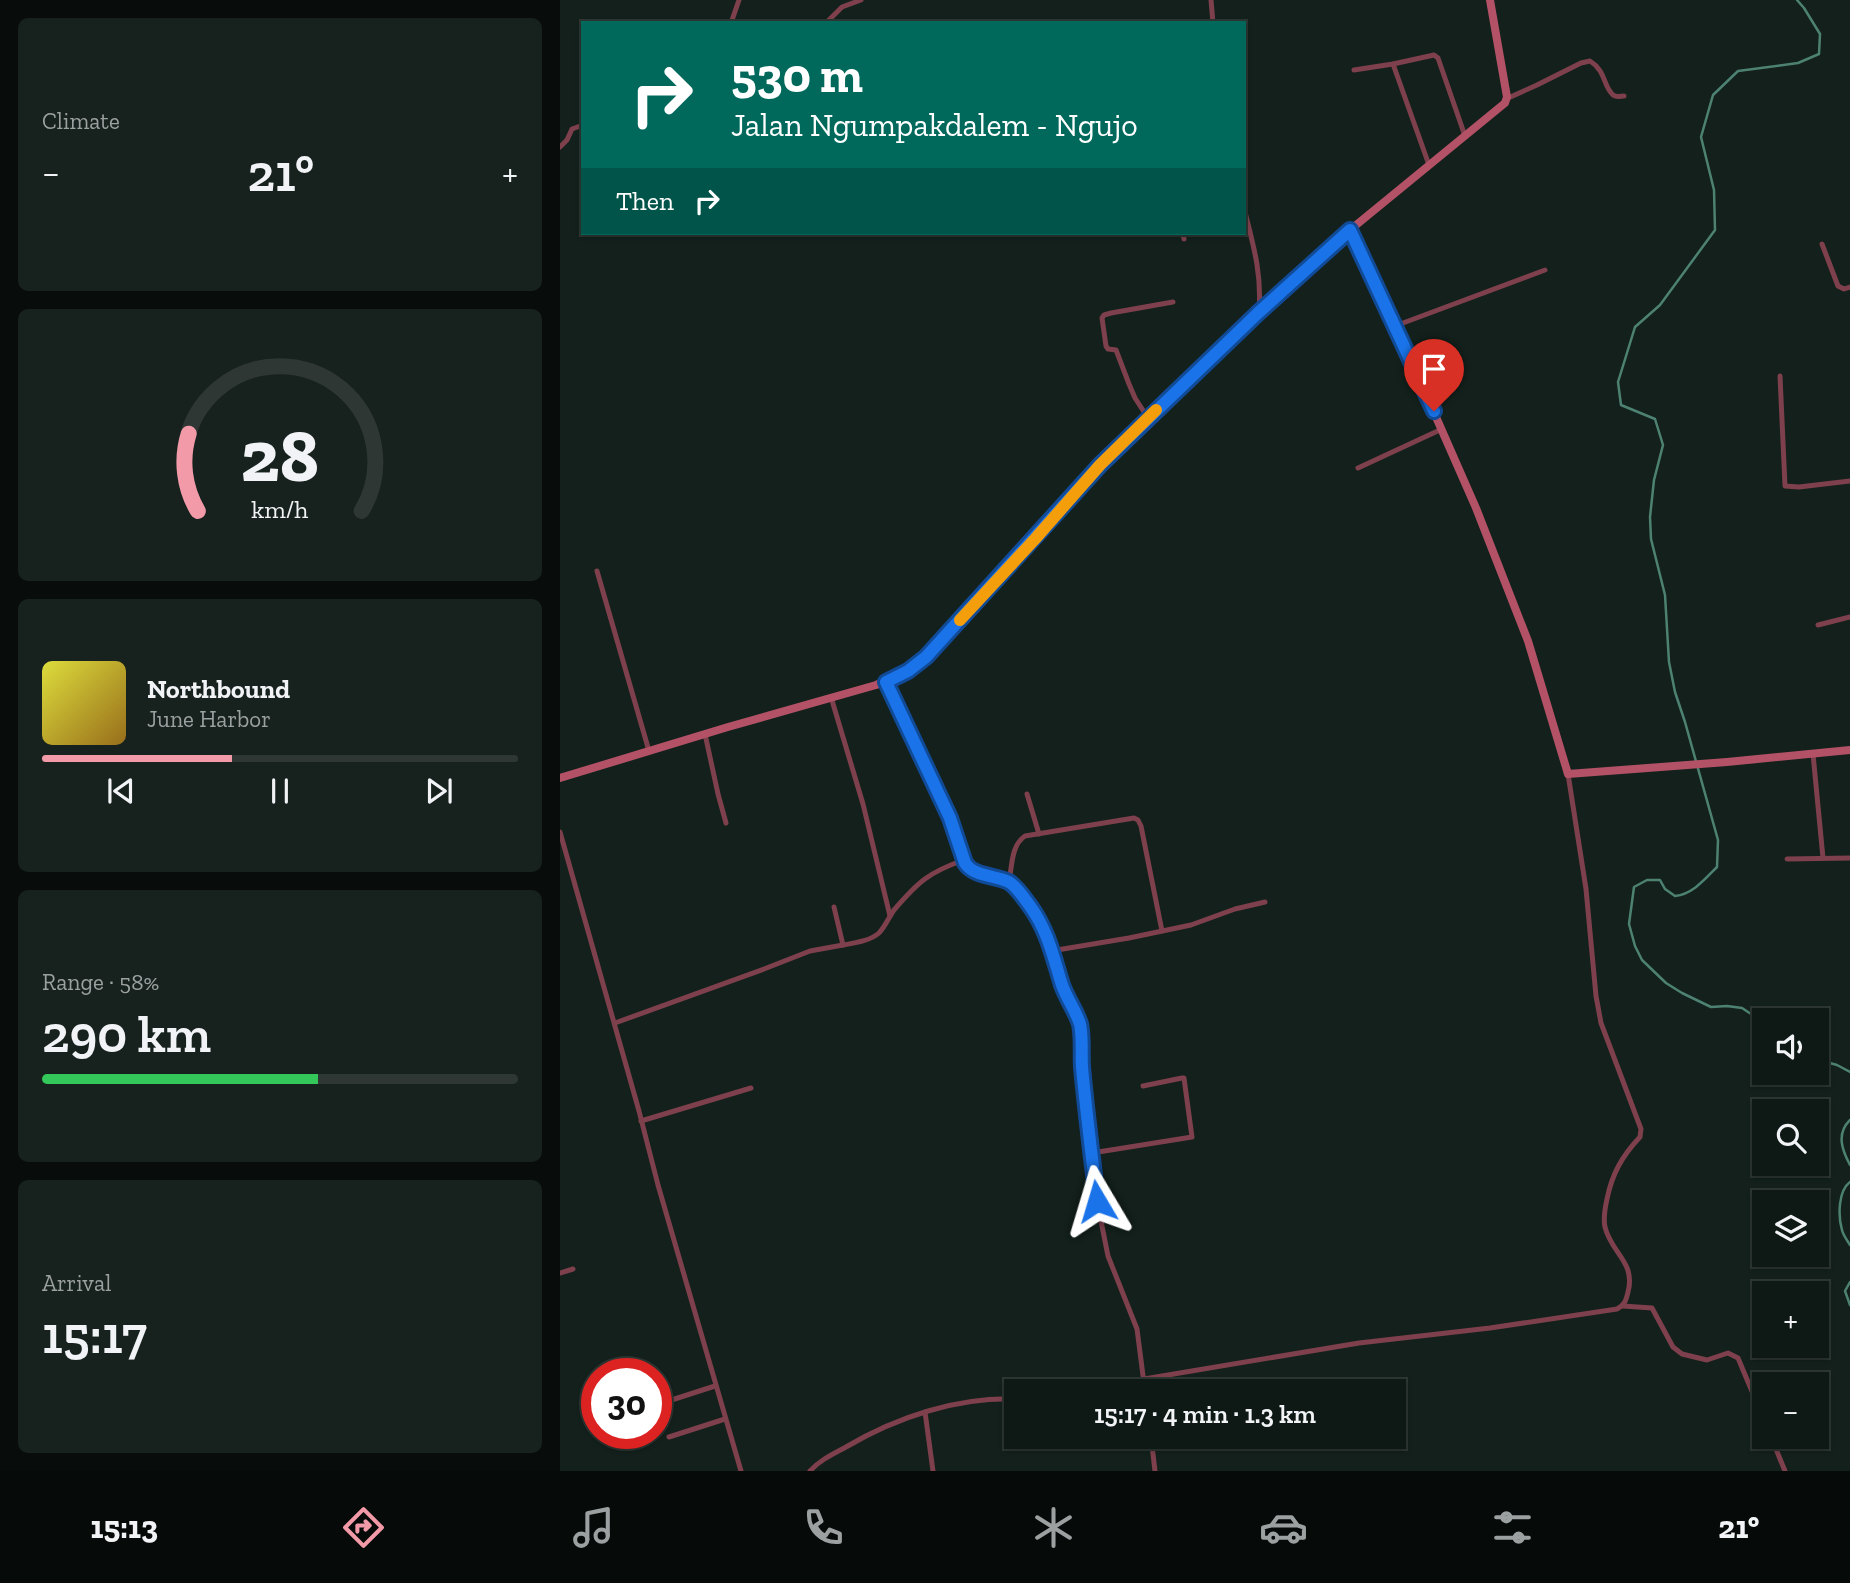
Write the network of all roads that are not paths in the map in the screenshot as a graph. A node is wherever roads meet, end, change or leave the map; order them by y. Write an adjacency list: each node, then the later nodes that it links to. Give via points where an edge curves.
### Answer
1 (738, 0): 5 (street)
2 (860, 0): 6 (street, via 842,7)
3 (1212, 0): 7 (street)
4 (1490, 0): 11 (street)
5 (732, 21)
6 (828, 21)
7 (1213, 21)
8 (1393, 64): 9 (street); 13 (street, via 1434,55 1438,58); 15 (street)
9 (1354, 70)
10 (1624, 96): 11 (street, via 1613,94 1600,68 1590,61)
11 (1506, 99): 13 (street)
12 (581, 126): 14 (street, via 571,131)
13 (1465, 136): 15 (street)
14 (560, 148)
15 (1429, 165): 17 (street)
16 (1246, 216): 22 (street, via 1258,267)
17 (1350, 230): 22 (street); 23 (street)
18 (1822, 244): 20 (street, via 1838,286)
19 (1545, 270): 23 (street)
20 (1850, 288)
21 (1173, 302): 25 (street, via 1102,318 1106,346 1116,350)
22 (1258, 313): 25 (street)
23 (1395, 326): 26 (street)
24 (1780, 376): 28 (street, via 1785,486)
25 (1148, 418): 32 (street, via 926,657)
26 (1442, 429): 27 (street); 38 (street, via 1528,641)
27 (1358, 468)
28 (1850, 481)
29 (597, 572): 36 (street)
30 (1850, 617): 31 (street)
31 (1818, 625)
32 (886, 682): 33 (street); 47 (street, via 950,818)
33 (831, 697): 34 (street); 51 (street)
34 (705, 734): 36 (street); 41 (street)
35 (1850, 750): 37 (street)
36 (649, 751): 39 (street)
37 (1813, 754): 38 (street); 44 (street)
38 (1568, 774): 62 (street, via 1601,1023 1641,1129 1640,1137 1618,1164 1605,1209 1605,1228 1629,1270)
39 (560, 778)
40 (1027, 794): 43 (street)
41 (726, 822)
42 (560, 832): 55 (street)
43 (1039, 834): 48 (street, via 1019,840); 52 (street, via 1138,820)
44 (1823, 858): 45 (street); 46 (street)
45 (1850, 858)
46 (1787, 859)
47 (964, 860): 48 (street, via 975,872); 51 (street, via 930,874)
48 (1009, 882): 54 (street, via 1044,928)
49 (1265, 902): 52 (street)
50 (834, 907): 53 (street)
51 (890, 916): 53 (street, via 879,933)
52 (1162, 931): 54 (street)
53 (843, 945): 55 (street, via 810,951)
54 (1051, 951): 59 (street, via 1080,1025)
55 (615, 1023): 58 (street)
56 (1143, 1086): 59 (street, via 1184,1079 1192,1137)
57 (751, 1088): 58 (street)
58 (641, 1121): 64 (street)
59 (1092, 1153): 63 (street, via 1108,1256 1137,1329)
60 (573, 1269): 61 (street)
61 (560, 1273)
62 (1623, 1306): 63 (street); 65 (street, via 1651,1308 1673,1347 1682,1354 1707,1360 1728,1353 1738,1358)
63 (1144, 1379)
64 (715, 1386): 67 (street); 69 (street)
65 (1752, 1391)
66 (1004, 1399): 68 (street)
67 (672, 1400)
68 (925, 1412): 73 (street, via 867,1434); 77 (street)
69 (725, 1419): 70 (street); 74 (street)
70 (672, 1436)
71 (1152, 1449): 78 (street)
72 (1776, 1449): 79 (street)
73 (817, 1463): 75 (street); 76 (street)
74 (740, 1471)
75 (810, 1471)
76 (819, 1471)
77 (933, 1471)
78 (1155, 1471)
79 (1785, 1471)

